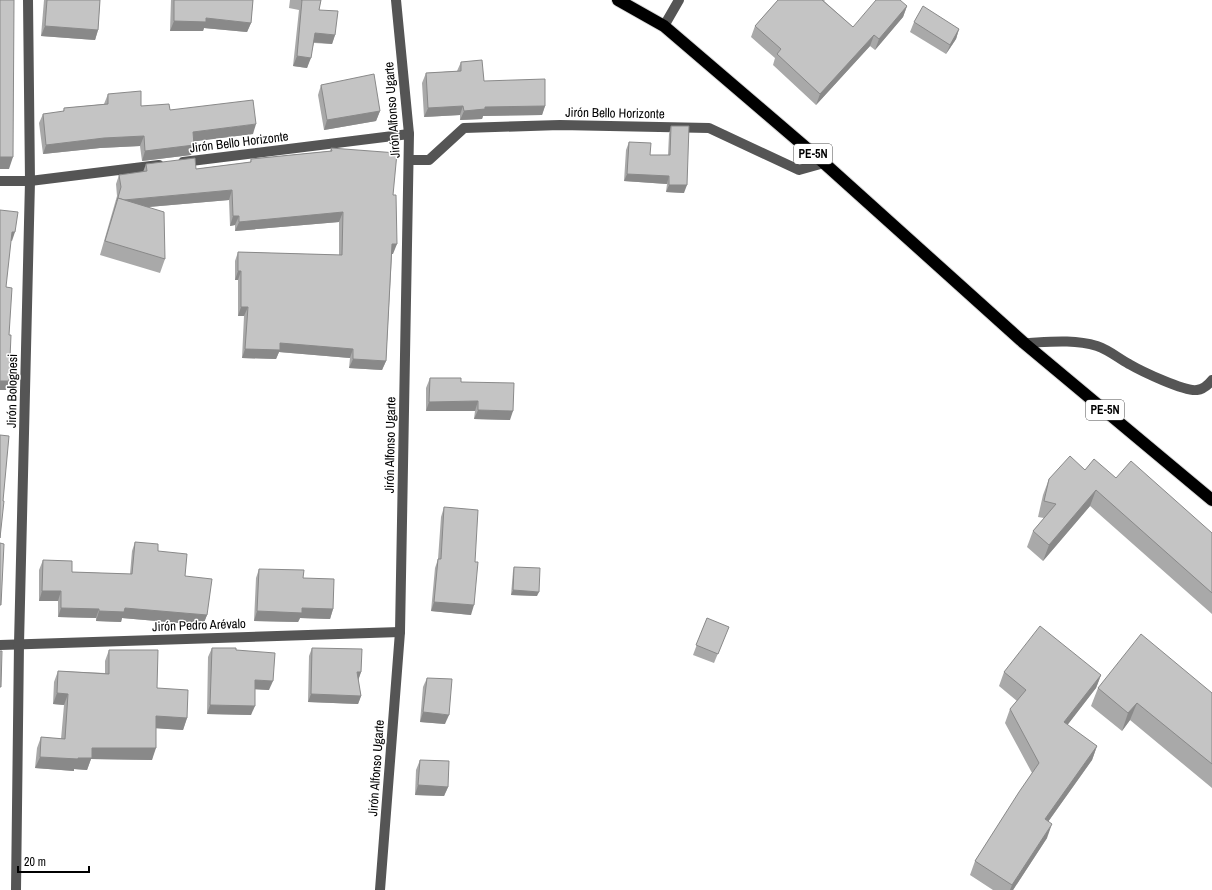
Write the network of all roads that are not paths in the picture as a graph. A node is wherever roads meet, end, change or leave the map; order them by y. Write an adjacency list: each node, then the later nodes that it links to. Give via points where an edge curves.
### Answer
1 (28, 0): 10 (street, Jirón Bolognesi)
2 (396, 0): 6 (street, Jirón Alfonso Ugarte)
3 (618, 0): 5 (highway, PE-5N)
4 (679, 0): 5 (street)
5 (664, 26): 8 (highway, PE-5N)
6 (410, 134): 7 (street, Jirón Alfonso Ugarte); 10 (street, Jirón Bello Horizonte)
7 (409, 160): 8 (street, Jirón Bello Horizonte, via 429,160 464,128 560,125 709,128 799,170); 14 (street, Jirón Alfonso Ugarte)
8 (824, 163): 11 (highway, PE-5N)
9 (0, 181): 10 (street, Jirón Bello Horizonte)
10 (30, 181): 15 (street, Jirón Bolognesi)
11 (1024, 343): 12 (street, via 1073,341 1099,347 1178,386 1196,390 1207,386); 13 (highway, PE-5N)
12 (1212, 380)
13 (1212, 500)
14 (400, 632): 15 (street, Jirón Pedro Arévalo); 18 (street, Jirón Alfonso Ugarte)
15 (19, 644): 16 (street, Jirón Pedro Arévalo); 17 (street, Jirón Bolognesi)
16 (0, 645)
17 (16, 890)
18 (380, 890)

